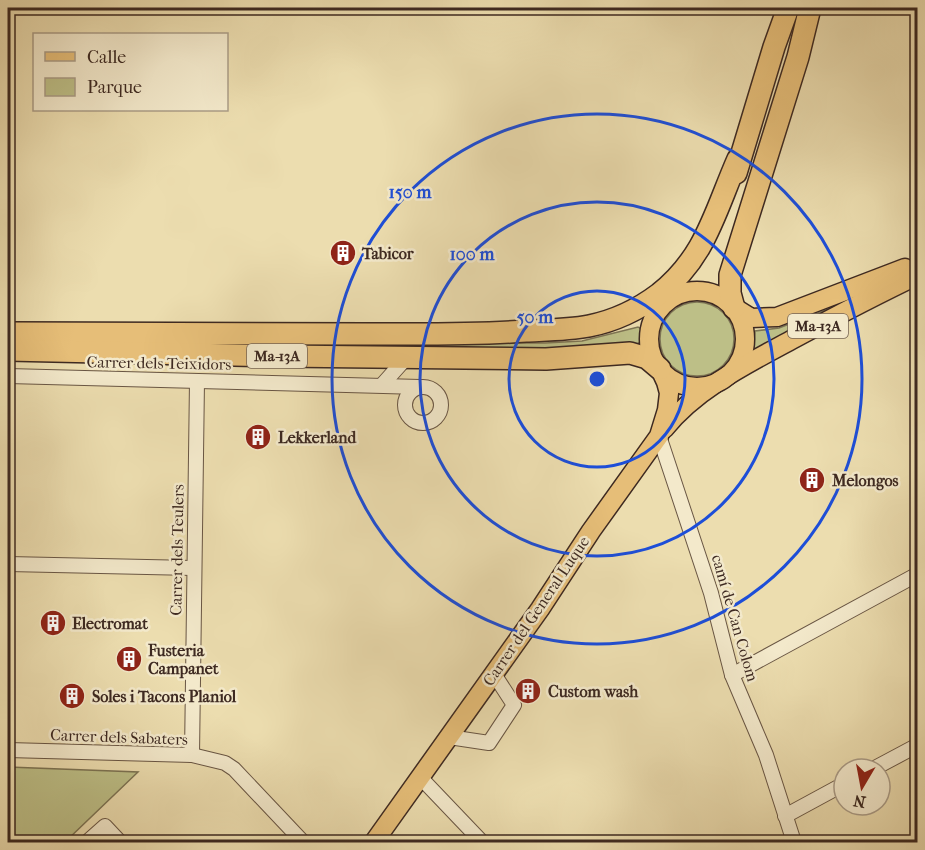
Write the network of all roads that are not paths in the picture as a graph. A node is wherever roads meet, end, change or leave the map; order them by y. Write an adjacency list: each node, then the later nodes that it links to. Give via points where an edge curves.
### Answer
1 (786, 8): 5 (highway)
2 (810, 8): 4 (highway)
3 (817, 8): 4 (highway)
4 (798, 57): 10 (highway, via 730,275)
5 (738, 159): 9 (highway, via 720,230 703,264 688,285); 12 (highway, via 703,244 658,295 618,317 590,326)
6 (918, 262): 10 (main road, Ma-13A, via 777,317 751,318)
7 (918, 275): 17 (main road, Ma-13A)
8 (918, 282): 22 (main road, via 828,330)
9 (670, 300): 10 (main road, Ma-13A, via 696,291 710,292); 12 (main road, Ma-13A, via 644,317 583,335); 15 (main road, via 653,320 649,332 651,352)
10 (734, 308): 17 (main road, via 744,325 745,345 737,365)
11 (8, 333): 12 (highway, Ma-13A)
12 (486, 334)
13 (8, 350): 14 (highway, Ma-13A)
14 (407, 357): 15 (highway, Ma-13A, via 546,359 630,354 647,357); 19 (street)
15 (660, 369): 17 (main road, Ma-13A, via 688,386 701,387); 22 (main road, Carrer del General Luque, via 669,393)
16 (8, 376): 18 (street, Carrer dels Teixidors)
17 (721, 380): 22 (main road, via 685,406)
18 (197, 381): 19 (street, Carrer dels Teixidors); 24 (street, Carrer dels Teulers)
19 (382, 385): 20 (street, Carrer dels Teixidors); 21 (street, via 398,394)
20 (420, 387): 21 (street, via 410,392); 21 (street, via 437,393 441,405 437,416 421,423 410,418)
21 (405, 408)
22 (659, 435): 26 (main road, Carrer del General Luque); 27 (street, camí de Can Colom, via 711,593)
23 (8, 564): 24 (street)
24 (193, 568): 31 (street, Carrer dels Teulers)
25 (918, 574): 27 (street)
26 (494, 674): 28 (main road, Carrer del General Luque); 28 (street, via 514,705 489,743)
27 (732, 675): 35 (street, camí de Can Colom, via 766,755)
28 (449, 737): 33 (main road, Carrer del General Luque)
29 (918, 745): 32 (street)
30 (8, 750): 31 (street, Carrer dels Sabaters)
31 (192, 755): 38 (street, Carrer dels Sabaters, via 234,769)
32 (892, 759)
33 (420, 777): 39 (main road, Carrer del General Luque); 40 (street)
34 (832, 791): 35 (street)
35 (785, 816): 41 (street, camí de Can Colom)
36 (87, 843): 37 (street, via 105,826)
37 (120, 843)
38 (303, 843)
39 (374, 843)
40 (482, 843)
41 (794, 843)

